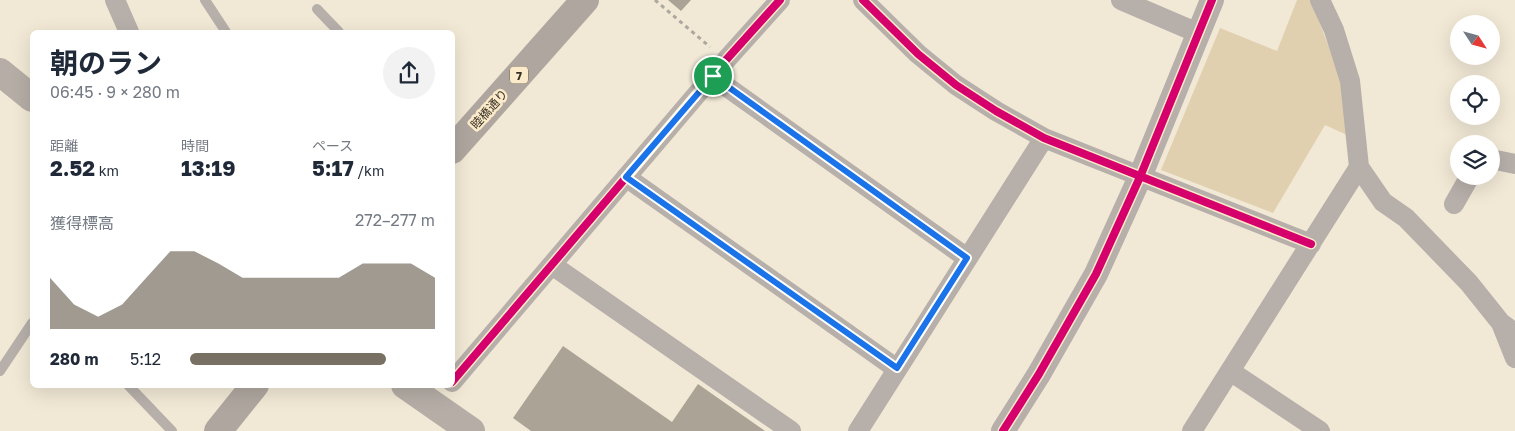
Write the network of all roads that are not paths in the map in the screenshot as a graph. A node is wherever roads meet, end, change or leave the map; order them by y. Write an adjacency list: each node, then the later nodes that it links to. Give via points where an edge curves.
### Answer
1 (115, 0): 10 (street)
2 (205, 0): 11 (lane)
3 (585, 0): 18 (main road, 睦橋通り / 7)
4 (780, 0): 15 (street)
5 (863, 0): 17 (street, via 918,54 956,85)
6 (1120, 0): 13 (street)
7 (1212, 0): 13 (street)
8 (1320, 0): 21 (street, via 1334,30 1350,81)
9 (317, 10): 12 (lane)
10 (128, 30)
11 (225, 30)
12 (337, 30)
13 (1198, 33): 23 (street)
14 (0, 72): 16 (main road)
15 (713, 76): 22 (street); 27 (street)
16 (30, 96)
17 (1044, 138): 23 (street); 27 (street)
18 (455, 147)
19 (1500, 161): 20 (street)
20 (1515, 164)
21 (1359, 167): 26 (street); 30 (street, via 1383,202 1412,224)
22 (626, 177): 28 (street); 32 (street)
23 (1140, 177): 26 (street); 45 (street, via 1096,274)
24 (1465, 185): 25 (street)
25 (1454, 204)
26 (1311, 244): 34 (street)
27 (967, 258): 32 (street)
28 (552, 265): 35 (street); 43 (street)
29 (30, 326): 33 (lane)
30 (1508, 328): 31 (street)
31 (1515, 358)
32 (897, 368): 44 (street)
33 (0, 370)
34 (1230, 371): 46 (street); 47 (street)
35 (455, 379)
36 (131, 388): 40 (lane)
37 (253, 388): 41 (main road)
38 (425, 388): 39 (main road)
39 (445, 391): 42 (main road)
40 (172, 431)
41 (218, 431)
42 (470, 431)
43 (791, 431)
44 (858, 431)
45 (1003, 431)
46 (1192, 431)
47 (1320, 431)

